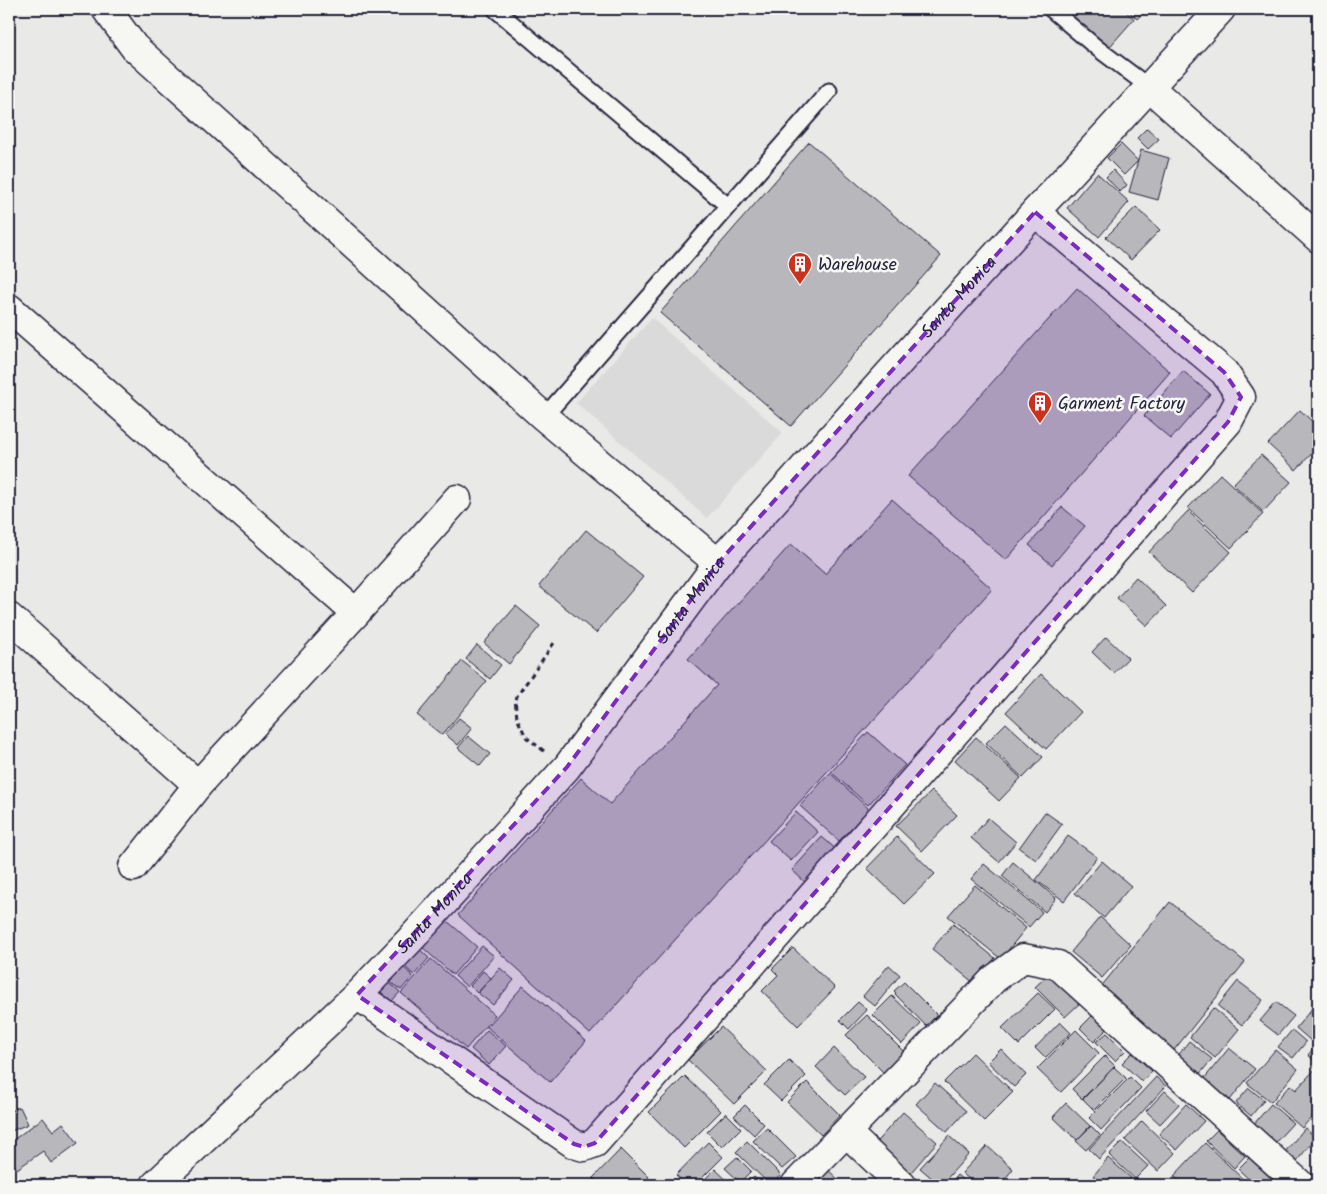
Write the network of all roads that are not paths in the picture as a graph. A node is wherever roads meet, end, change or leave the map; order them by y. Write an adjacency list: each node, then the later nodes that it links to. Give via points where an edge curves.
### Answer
1 (106, 9): 11 (street, via 134,47)
2 (495, 9): 7 (lane)
3 (1050, 9): 5 (lane)
4 (1221, 9): 5 (street, Santa Monica)
5 (1149, 87): 8 (street, Santa Monica); 9 (street)
6 (829, 90): 7 (lane)
7 (728, 206): 11 (lane)
8 (1035, 212): 13 (street, Santa Monica); 18 (street, via 1224,372 1241,397 1228,422 595,1143 584,1147 574,1144)
9 (1318, 238)
10 (9, 308): 14 (street)
11 (544, 418): 13 (street)
12 (457, 499): 14 (street)
13 (718, 563): 18 (street, Santa Monica, via 567,767)
14 (356, 613): 16 (street)
15 (9, 617): 16 (street)
16 (198, 785): 17 (street)
17 (133, 867)
18 (357, 994): 20 (street, Santa Monica)
19 (847, 1133): 21 (street); 22 (street); 23 (street, via 994,980 1023,958 1058,965)
20 (155, 1185)
21 (795, 1185)
22 (902, 1185)
23 (1301, 1185)

